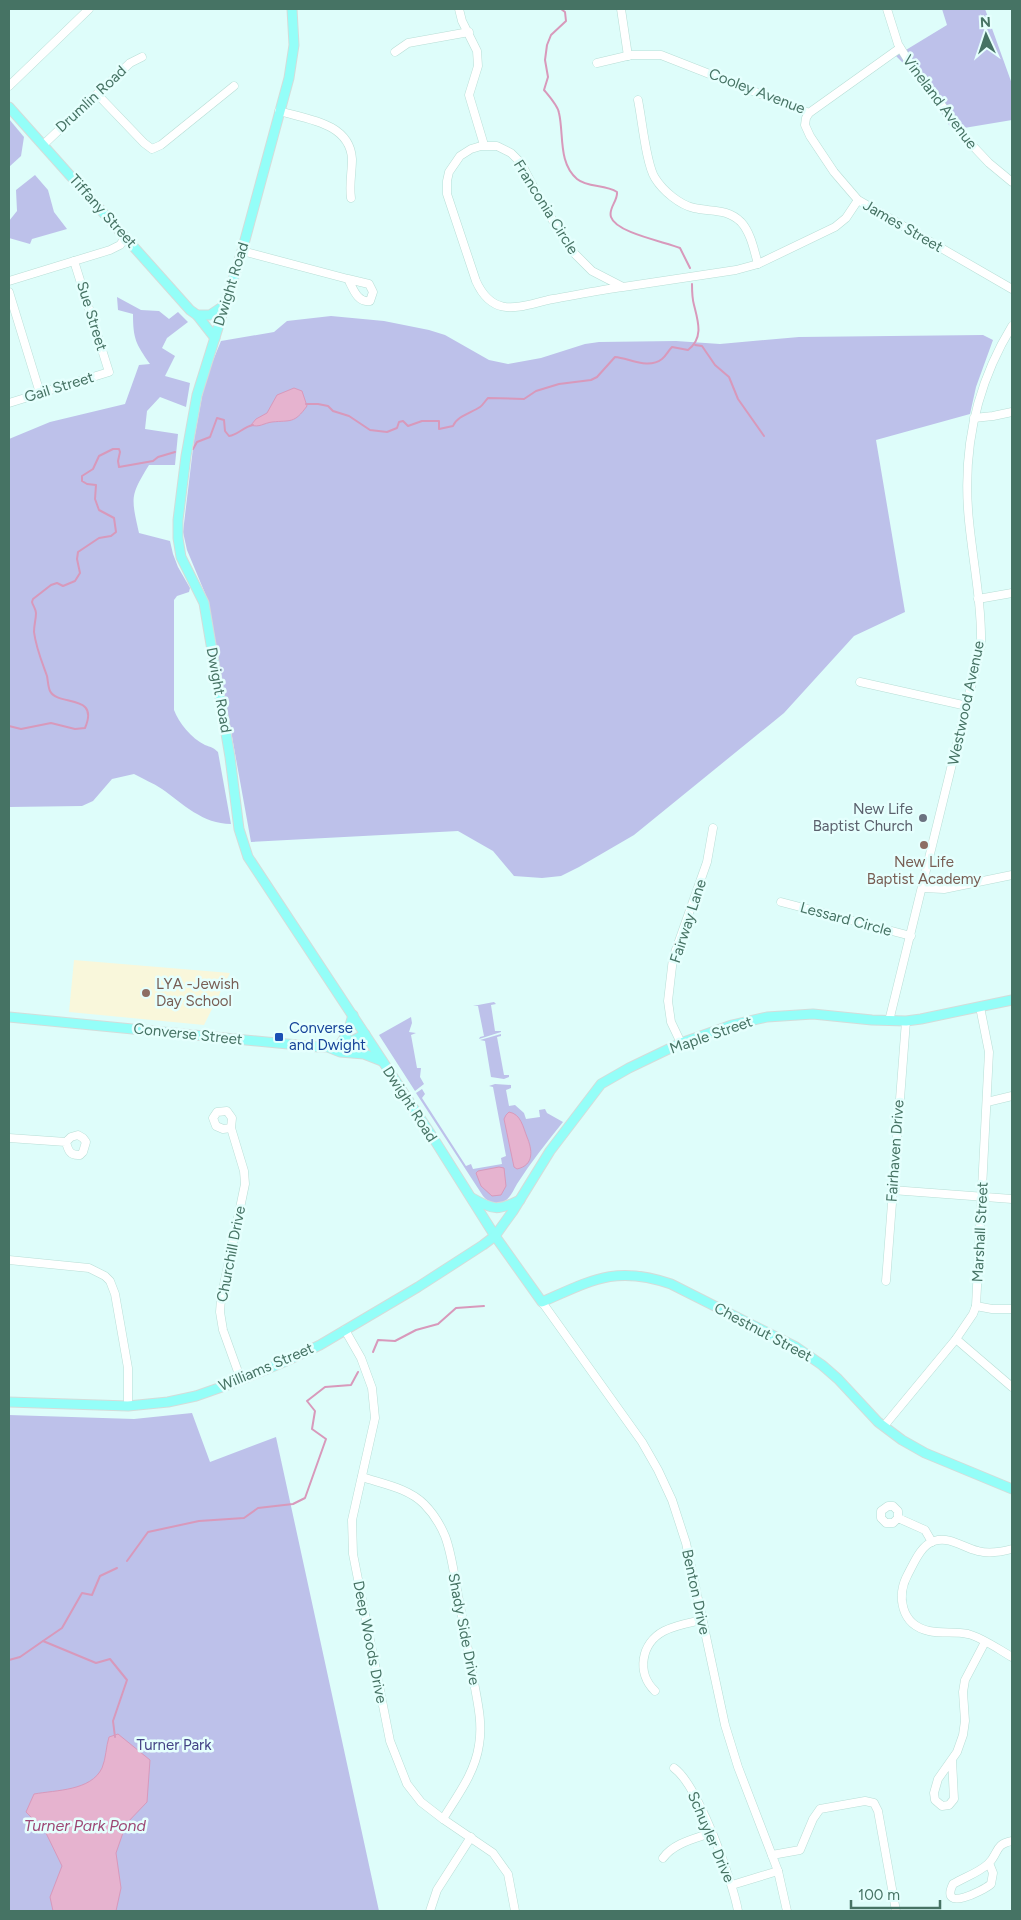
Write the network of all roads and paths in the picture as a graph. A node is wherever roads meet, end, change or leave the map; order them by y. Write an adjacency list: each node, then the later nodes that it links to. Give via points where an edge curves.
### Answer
1 (89, 9): 12 (street)
2 (292, 9): 17 (main road, Dwight Road, via 294,51)
3 (459, 9): 6 (street)
4 (621, 9): 9 (street)
5 (887, 9): 7 (street, Vineland Avenue)
6 (469, 32): 8 (street, via 408,43); 20 (street, via 478,60 470,99)
7 (900, 48): 18 (street, Cooley Avenue); 21 (street, Vineland Avenue, via 971,144)
8 (395, 52)
9 (628, 56): 11 (street, Cooley Avenue); 18 (street, Cooley Avenue, via 651,54 668,57)
10 (142, 57): 14 (street, Drumlin Road, via 130,63)
11 (597, 63)
12 (9, 86)
13 (234, 86): 14 (street, via 152,149)
14 (97, 94): 19 (street, Drumlin Road)
15 (638, 100): 27 (street, via 653,175 661,186 691,207 722,211 737,218 748,233)
16 (9, 107): 19 (main road, Tiffany Street)
17 (279, 111): 22 (street, via 329,125 343,136 352,157); 25 (main road, Dwight Road)
18 (809, 113): 23 (street, James Street, via 805,124 810,136)
19 (43, 144): 24 (main road, Tiffany Street)
20 (484, 145): 30 (street, Franconia Circle, via 498,146 511,152 521,163 544,207 574,253 592,271); 30 (street, via 460,156 449,172 446,185 472,271 484,295 498,304 519,308)
21 (1012, 182)
22 (351, 198)
23 (858, 200): 27 (street, via 846,218 835,227); 31 (street, James Street)
24 (126, 237): 26 (street, via 110,250); 34 (main road, Tiffany Street)
25 (242, 251): 28 (street); 33 (main road, Dwight Road)
26 (74, 261): 29 (street); 37 (street, Sue Street)
27 (758, 264): 30 (street)
28 (348, 279)
29 (9, 282)
30 (623, 287)
31 (1012, 289)
32 (9, 292): 38 (street)
33 (225, 305): 34 (main road, via 210,315); 36 (main road, Dwight Road)
34 (197, 315): 36 (main road, Tiffany Street)
35 (1012, 326): 41 (street, Westwood Avenue, via 993,362)
36 (215, 338): 53 (main road, Dwight Road, via 191,425 178,520 180,551 204,604 244,845 254,866)
37 (109, 372): 38 (street, Gail Street)
38 (40, 393): 39 (street, Gail Street)
39 (9, 403)
40 (1012, 412): 41 (street)
41 (974, 418): 43 (street, Westwood Avenue, via 966,481)
42 (1012, 594): 43 (street)
43 (978, 598): 45 (street, Westwood Avenue, via 981,646)
44 (860, 682): 45 (street)
45 (967, 706): 48 (street, Westwood Avenue)
46 (712, 828): 58 (street, Fairway Lane, via 707,862 673,958 668,1001 671,1022)
47 (1012, 875): 48 (street, via 944,889)
48 (923, 888): 50 (street, Westwood Avenue)
49 (781, 902): 50 (street, Lessard Circle)
50 (911, 936): 55 (street, Westwood Avenue)
51 (1012, 1000): 52 (main road, Maple Street)
52 (980, 1007): 56 (main road, Maple Street); 63 (street, Marshall Street, via 989,1052)
53 (353, 1015): 57 (main road, Dwight Road); 59 (main road)
54 (9, 1017): 60 (main road, Converse Street)
55 (889, 1021): 56 (main road, Maple Street); 58 (main road, Maple Street, via 813,1014 767,1017)
56 (906, 1021): 67 (street, Fairhaven Drive)
57 (365, 1034): 59 (main road, Converse Street); 61 (main road, Dwight Road)
58 (681, 1043): 71 (main road, Maple Street, via 601,1084 550,1151)
59 (340, 1046): 60 (main road, Converse Street)
60 (328, 1047): 61 (main road, via 340,1052 364,1054)
61 (383, 1062): 68 (main road, Dwight Road)
62 (1012, 1096): 63 (street)
63 (987, 1102): 69 (street, Marshall Street)
64 (231, 1128): 80 (street, Churchill Drive, via 245,1184 220,1315)
65 (9, 1138): 66 (street)
66 (66, 1142)
67 (892, 1190): 69 (street); 74 (street, Fairhaven Drive)
68 (470, 1196): 71 (main road, via 495,1209); 72 (main road, Dwight Road)
69 (982, 1196): 70 (street); 76 (street, Marshall Street)
70 (1012, 1199)
71 (520, 1200): 72 (main road, Maple Street)
72 (494, 1236): 75 (main road, Dwight Road); 78 (main road, Williams Street, via 483,1246)
73 (9, 1260): 83 (street, via 89,1268 108,1278 115,1294 128,1368)
74 (886, 1281)
75 (542, 1302): 84 (main road, Chestnut Street, via 594,1280 618,1275 642,1276 664,1282 796,1347 822,1364); 90 (street, Benton Drive, via 642,1442 658,1470 684,1534)
76 (976, 1306): 77 (street); 79 (street, Marshall Street)
77 (1012, 1309)
78 (344, 1330): 80 (main road, Williams Street, via 304,1353); 85 (street, Deep Woods Drive, via 361,1358 372,1388 374,1418)
79 (956, 1339): 81 (street); 84 (street, Marshall Street)
80 (241, 1380): 83 (main road, Williams Street, via 187,1398)
81 (1012, 1387)
82 (9, 1402): 83 (main road, Williams Street)
83 (128, 1406)
84 (884, 1426): 86 (main road, Chestnut Street, via 925,1453)
85 (362, 1477): 96 (street, Deep Woods Drive, via 352,1520 353,1554 390,1741 407,1784 421,1802); 96 (street, Shady Side Drive, via 400,1488 416,1497 435,1517 447,1543 481,1729 474,1766)
86 (1012, 1488)
87 (898, 1518): 88 (street, via 925,1530)
88 (932, 1542): 89 (street, via 949,1540 981,1552); 91 (street, via 924,1548 905,1579 901,1599 904,1612 921,1628 964,1633)
89 (1012, 1549)
90 (702, 1620): 93 (street, via 666,1630 648,1646 643,1670 648,1684); 100 (street, Benton Drive, via 729,1740)
91 (985, 1642): 92 (street); 94 (street, via 964,1684 964,1728)
92 (1012, 1656)
93 (655, 1691)
94 (952, 1760): 94 (street, via 940,1774 936,1785 935,1800 942,1806 951,1804 955,1796)
95 (674, 1768): 97 (street, Schuyler Drive, via 691,1789)
96 (443, 1819): 98 (street, Deep Woods Drive)
97 (711, 1833): 101 (street, via 680,1844); 104 (street, Schuyler Drive)
98 (471, 1837): 105 (street, via 437,1890); 106 (street, Deep Woods Drive, via 493,1853 508,1874)
99 (1012, 1841): 102 (street, via 1003,1843)
100 (772, 1855): 103 (street, Benton Drive); 109 (street, via 800,1850 820,1809 873,1802 878,1808)
101 (663, 1858)
102 (989, 1863): 102 (street, via 953,1884 952,1896 962,1899 991,1884 993,1873)
103 (778, 1871): 104 (street); 108 (street, Benton Drive)
104 (732, 1885): 107 (street, Schuyler Drive)
105 (430, 1911)
106 (515, 1911)
107 (738, 1911)
108 (787, 1911)
109 (896, 1911)

